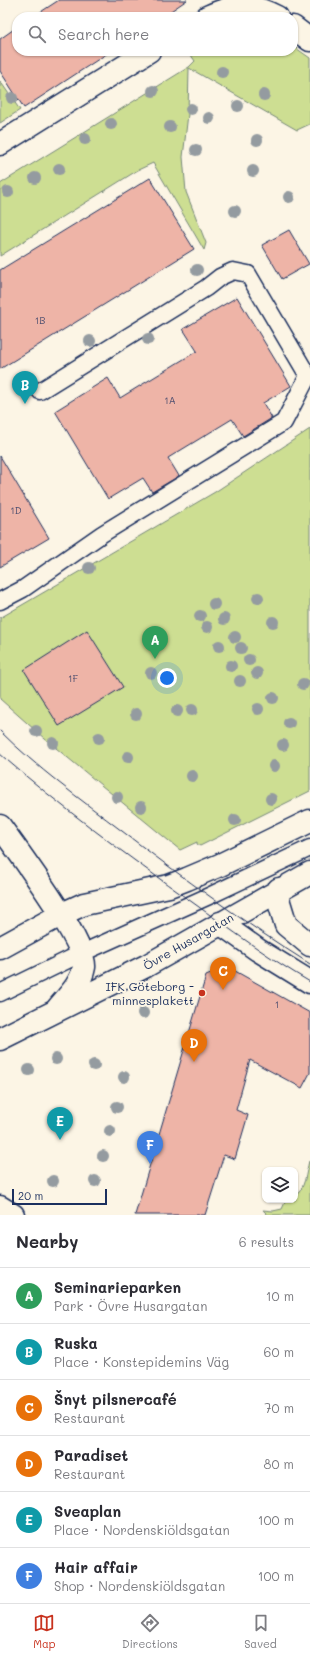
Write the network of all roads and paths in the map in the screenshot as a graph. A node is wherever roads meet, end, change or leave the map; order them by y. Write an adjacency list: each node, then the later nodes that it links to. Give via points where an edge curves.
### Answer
1 (244, 3): 2 (street); 3 (street)
2 (219, 12)
3 (266, 12)
4 (298, 31): 5 (street)
5 (310, 40)
6 (141, 56): 7 (street)
7 (0, 144)
8 (40, 391): 9 (lane, via 233,271 248,274 308,376 284,422 102,534 23,589)
9 (0, 601)
10 (310, 821): 15 (street, via 187,879 168,886 84,904)
11 (0, 826): 15 (street)
12 (310, 848): 19 (lane)
13 (310, 873): 14 (street, Övre Husargatan)
14 (279, 889): 16 (street, Övre Husargatan); 17 (street, via 278,899 286,925)
15 (62, 914): 18 (street); 19 (street)
16 (220, 923): 20 (street); 22 (street, Övre Husargatan, via 124,977)
17 (310, 945)
18 (0, 948)
19 (82, 953): 21 (lane); 22 (street, via 84,966 79,980)
20 (310, 982)
21 (0, 992)
22 (58, 1008): 23 (street, Övre Husargatan)
23 (0, 1039)
24 (0, 1207): 25 (street)
25 (12, 1215)

